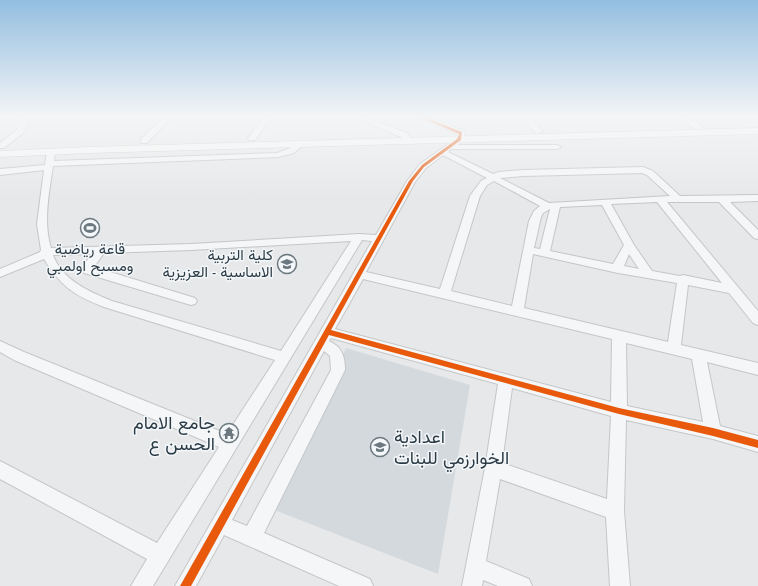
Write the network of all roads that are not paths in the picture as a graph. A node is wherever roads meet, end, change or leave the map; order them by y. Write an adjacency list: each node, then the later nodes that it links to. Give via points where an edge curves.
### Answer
1 (102, 143): 6 (main road)
2 (312, 143): 4 (main road)
3 (453, 143): 7 (street)
4 (300, 144): 8 (main road); 9 (street, via 291,151 278,155)
5 (557, 147): 7 (street)
6 (0, 149): 8 (main road)
7 (446, 150): 11 (street); 20 (street, via 418,172)
8 (52, 151): 9 (street)
9 (49, 166): 10 (street); 24 (street, via 41,226)
10 (0, 172)
11 (493, 177): 14 (street, via 523,173 643,170 650,173); 17 (street); 32 (street, via 484,183 475,196)
12 (758, 198): 15 (street)
13 (660, 199): 14 (street); 16 (street); 31 (street)
14 (678, 199): 15 (street)
15 (722, 199): 19 (street)
16 (605, 202): 17 (street); 21 (street)
17 (552, 205): 23 (street, via 536,214); 25 (street)
18 (360, 236): 20 (street); 22 (street); 41 (street)
19 (758, 236)
20 (380, 238): 28 (street)
21 (629, 245): 26 (street, via 619,262); 29 (street)
22 (100, 250): 24 (street); 33 (street, via 88,270)
23 (528, 250): 25 (street); 34 (street)
24 (46, 253): 27 (street); 41 (street, via 59,274 89,296)
25 (544, 253): 26 (street)
26 (618, 269): 29 (street)
27 (0, 273)
28 (360, 274): 32 (street); 37 (street)
29 (648, 274): 30 (street)
30 (682, 279): 31 (street); 39 (street)
31 (732, 289): 35 (street)
32 (444, 294): 34 (street)
33 (191, 301)
34 (517, 312): 36 (street)
35 (758, 320)
36 (619, 336): 39 (street); 44 (street)
37 (324, 337): 43 (street); 51 (street); 52 (street, via 339,357 338,370)
38 (0, 346): 46 (street)
39 (674, 349): 40 (street)
40 (698, 354): 42 (street); 45 (street)
41 (283, 357): 46 (street)
42 (758, 369)
43 (506, 381): 44 (street); 48 (street)
44 (619, 411): 45 (street); 50 (street)
45 (713, 432): 47 (street)
46 (230, 443): 53 (street)
47 (758, 444)
48 (493, 468): 50 (street); 54 (street)
49 (0, 470): 53 (street)
50 (615, 511): 61 (street)
51 (220, 524): 52 (street); 57 (street)
52 (252, 538): 55 (street)
53 (160, 555): 56 (street)
54 (475, 566): 59 (street); 60 (street)
55 (343, 582): 58 (street)
56 (141, 586)
57 (185, 586)
58 (363, 586)
59 (472, 586)
60 (522, 586)
61 (620, 586)

